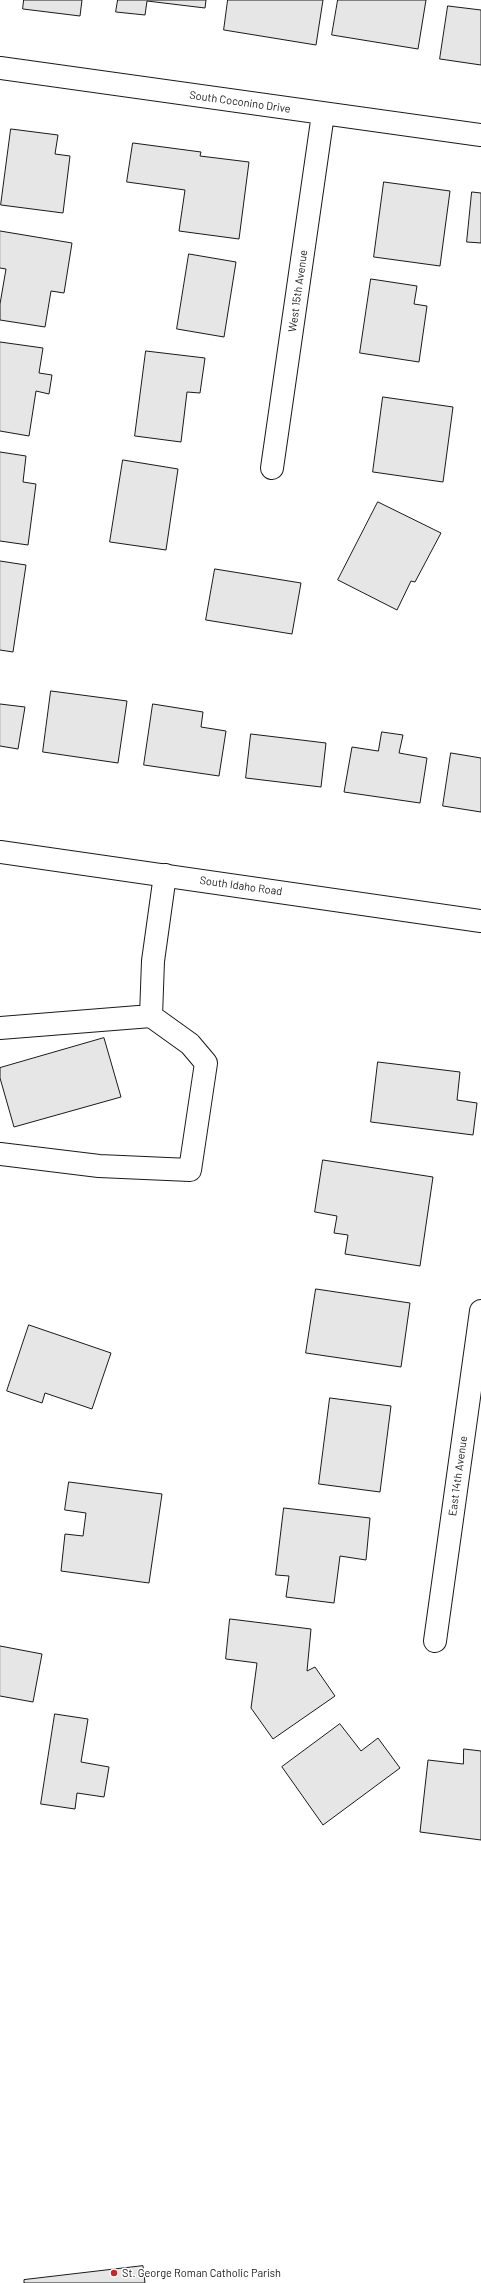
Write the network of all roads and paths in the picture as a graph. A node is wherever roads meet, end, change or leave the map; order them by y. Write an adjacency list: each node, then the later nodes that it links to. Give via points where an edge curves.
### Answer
1 (0, 68): 2 (street, South Coconino Drive)
2 (324, 114): 3 (street, South Coconino Drive); 4 (street, West 15th Avenue)
3 (481, 135)
4 (272, 468)
5 (0, 852): 6 (street, South Idaho Road)
6 (165, 875): 7 (street, South Idaho Road); 8 (street, via 153,961)
7 (481, 921)
8 (151, 1016): 9 (street); 10 (street, via 190,1044 206,1063 190,1170 99,1166)
9 (0, 1028)
10 (0, 1154)
11 (481, 1311): 12 (street, East 14th Avenue)
12 (435, 1641)

